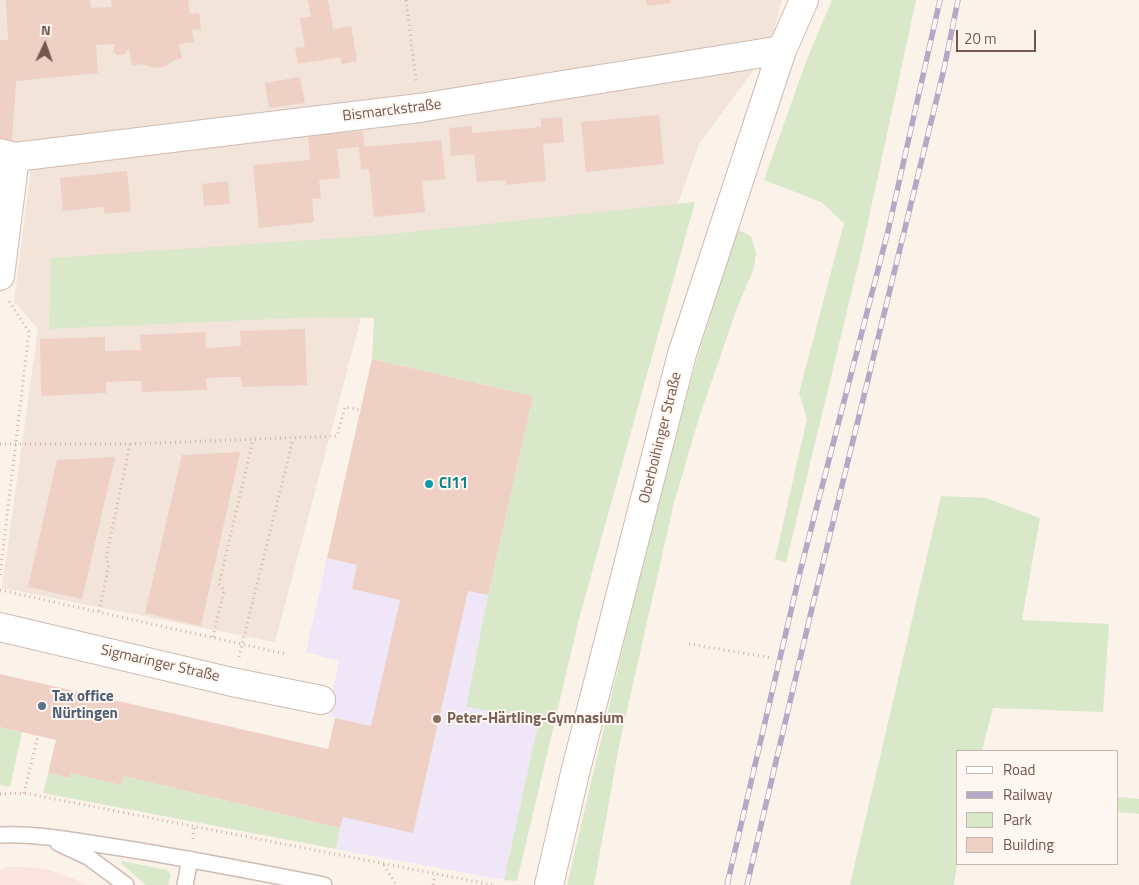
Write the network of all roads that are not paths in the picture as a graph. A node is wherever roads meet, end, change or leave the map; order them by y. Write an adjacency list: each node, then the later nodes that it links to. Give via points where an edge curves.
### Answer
1 (804, 0): 2 (street, Oberboihinger Straße)
2 (782, 50): 3 (street, Bismarckstraße, via 419,108); 13 (street, Oberboihinger Straße, via 682,354)
3 (8, 155): 4 (street)
4 (2, 285)
5 (0, 627): 6 (street, Sigmaringer Straße)
6 (321, 700)
7 (0, 835): 8 (lane)
8 (45, 836): 9 (lane); 10 (lane, via 88,857)
9 (190, 859): 11 (lane); 12 (lane)
10 (126, 885)
11 (184, 885)
12 (324, 885)
13 (549, 885)

